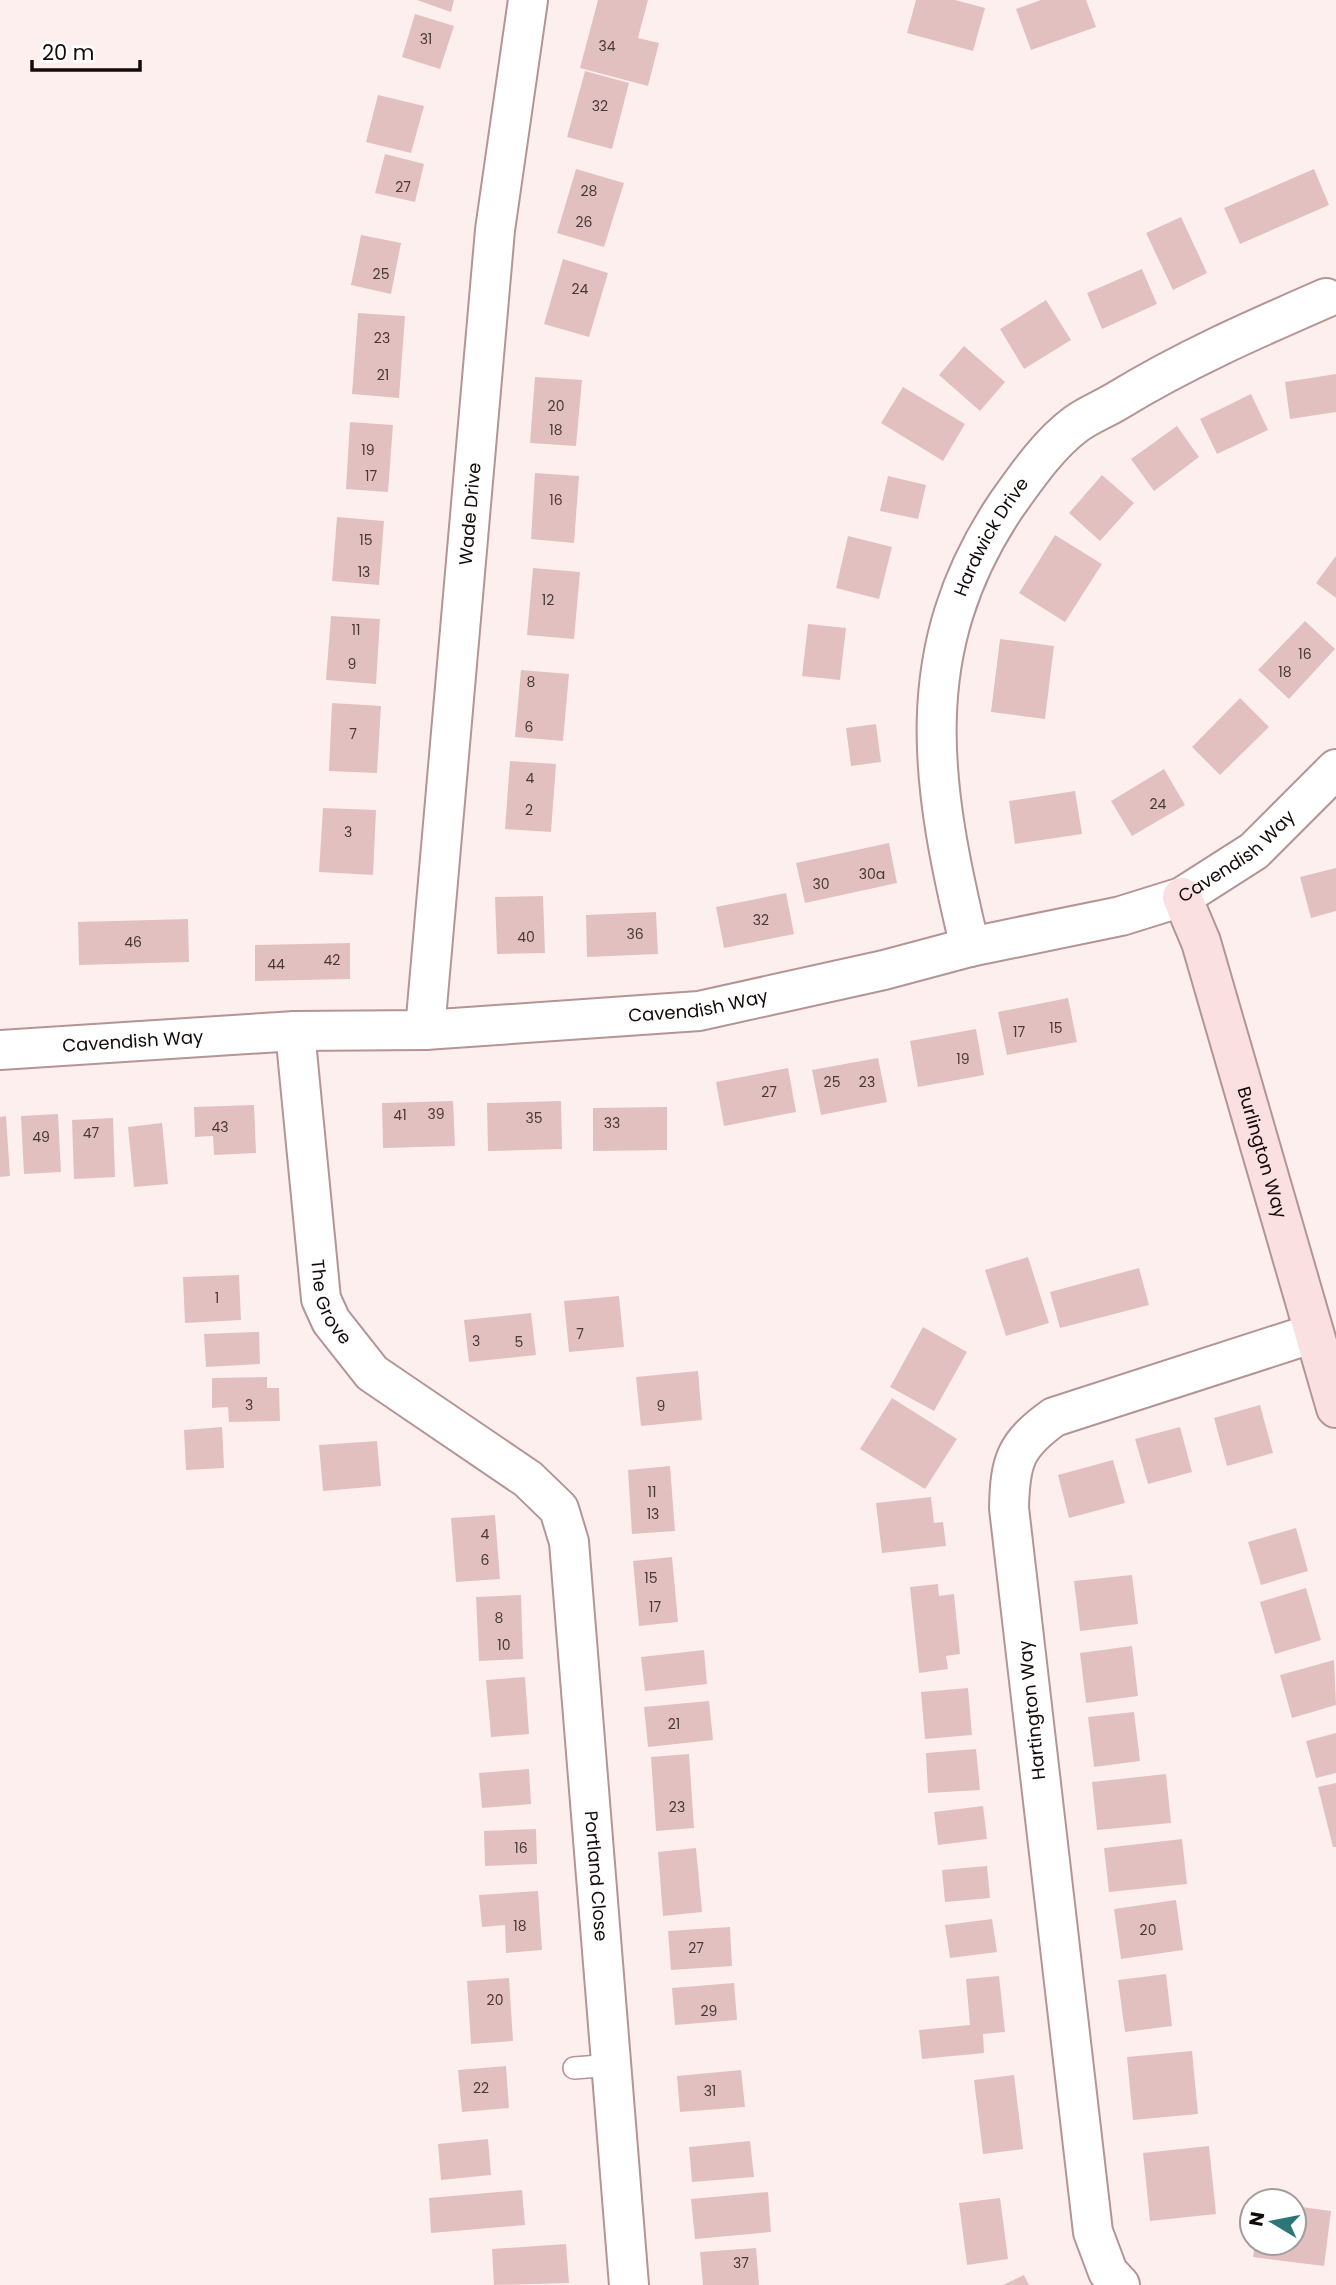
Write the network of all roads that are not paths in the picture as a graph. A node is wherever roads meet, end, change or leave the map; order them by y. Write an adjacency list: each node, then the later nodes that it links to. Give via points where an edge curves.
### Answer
1 (528, 0): 6 (street, Wade Drive, via 495,230)
2 (1326, 298): 5 (street, Hardwick Drive, via 1216,347 1077,423 1054,443 990,530 958,597 938,697 937,782)
3 (1336, 769): 4 (street, Cavendish Way, via 1254,851)
4 (1182, 897): 5 (street, Cavendish Way, via 1121,916); 9 (street, Burlington Way, via 1201,943)
5 (970, 947): 6 (street, Cavendish Way, via 699,1011)
6 (425, 1030): 7 (street, Cavendish Way)
7 (295, 1031): 8 (street, Cavendish Way); 11 (street, The Grove, via 321,1299 331,1321 372,1373)
8 (0, 1050)
9 (1314, 1333): 10 (street, Burlington Way); 15 (street, Hartington Way, via 1054,1418 1023,1444 1010,1476 1009,1507 1093,2232 1108,2272)
10 (1336, 1408)
11 (528, 1479): 12 (street, Portland Close, via 559,1509 569,1542)
12 (613, 2065): 13 (lane); 14 (street, Portland Close)
13 (574, 2068)
14 (629, 2285)
15 (1120, 2285)

